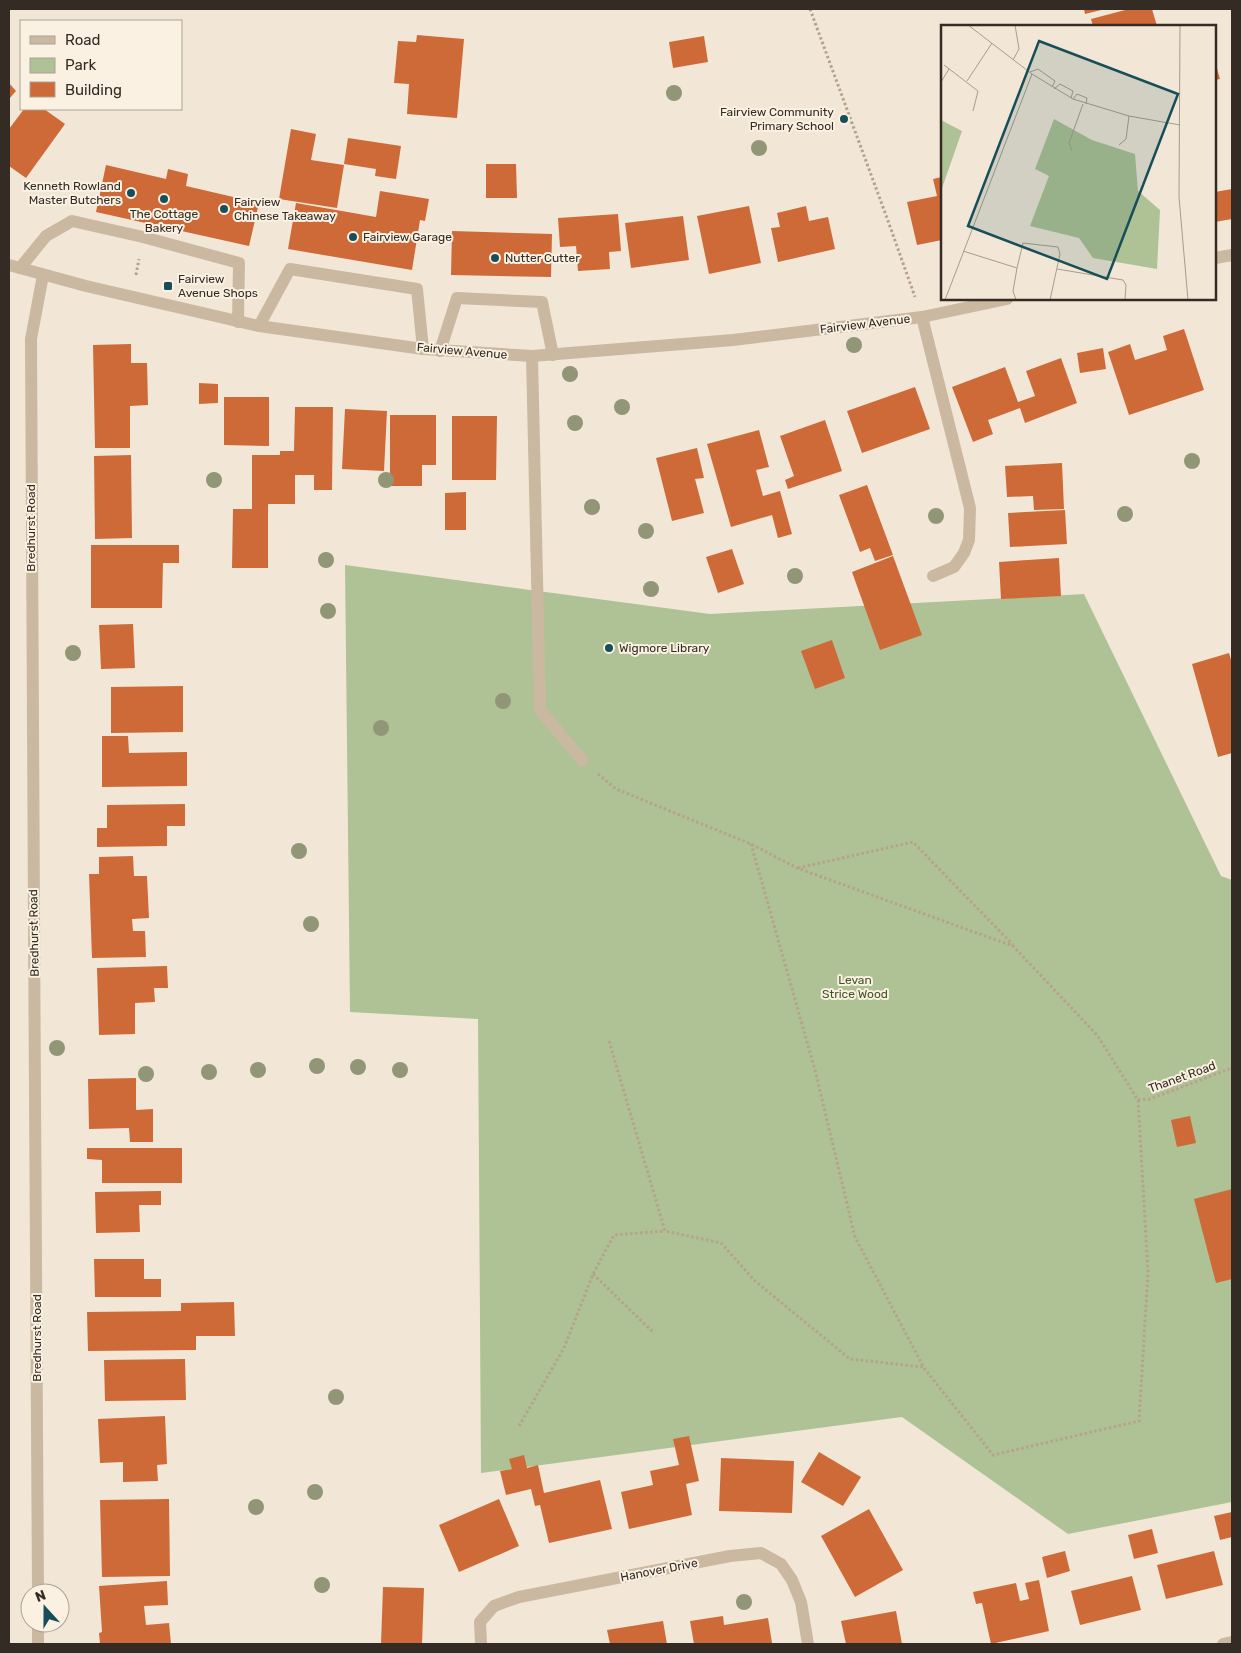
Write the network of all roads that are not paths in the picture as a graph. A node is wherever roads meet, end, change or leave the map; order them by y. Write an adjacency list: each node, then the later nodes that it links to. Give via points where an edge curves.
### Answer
1 (1232, 255): 2 (street)
2 (1216, 258)
3 (15, 266): 4 (street, Fairview Avenue); 7 (street, via 46,236 72,221 143,237 239,263)
4 (43, 275): 7 (street, Fairview Avenue); 15 (street, Bredhurst Road, via 31,339)
5 (1002, 300): 6 (street, Fairview Avenue)
6 (922, 317): 11 (street, Fairview Avenue, via 734,340); 13 (street, Fairview Avenue, via 970,508 969,540 964,553 954,567)
7 (238, 322): 8 (street, Fairview Avenue)
8 (259, 326): 9 (street, Fairview Avenue); 9 (street, via 290,269 417,289)
9 (423, 349): 10 (street, Fairview Avenue)
10 (440, 351): 11 (street, via 457,298 542,302); 12 (street, Fairview Avenue)
11 (553, 355): 12 (street, Fairview Avenue)
12 (532, 356): 14 (street, via 540,710)
13 (933, 576)
14 (582, 760)
15 (38, 1583)
16 (1232, 1642): 19 (street)
17 (481, 1644): 18 (street, Hanover Drive, via 480,1622 494,1606 519,1597 730,1556 761,1553 781,1564 792,1580 801,1602)
18 (808, 1644)
19 (1223, 1644)

